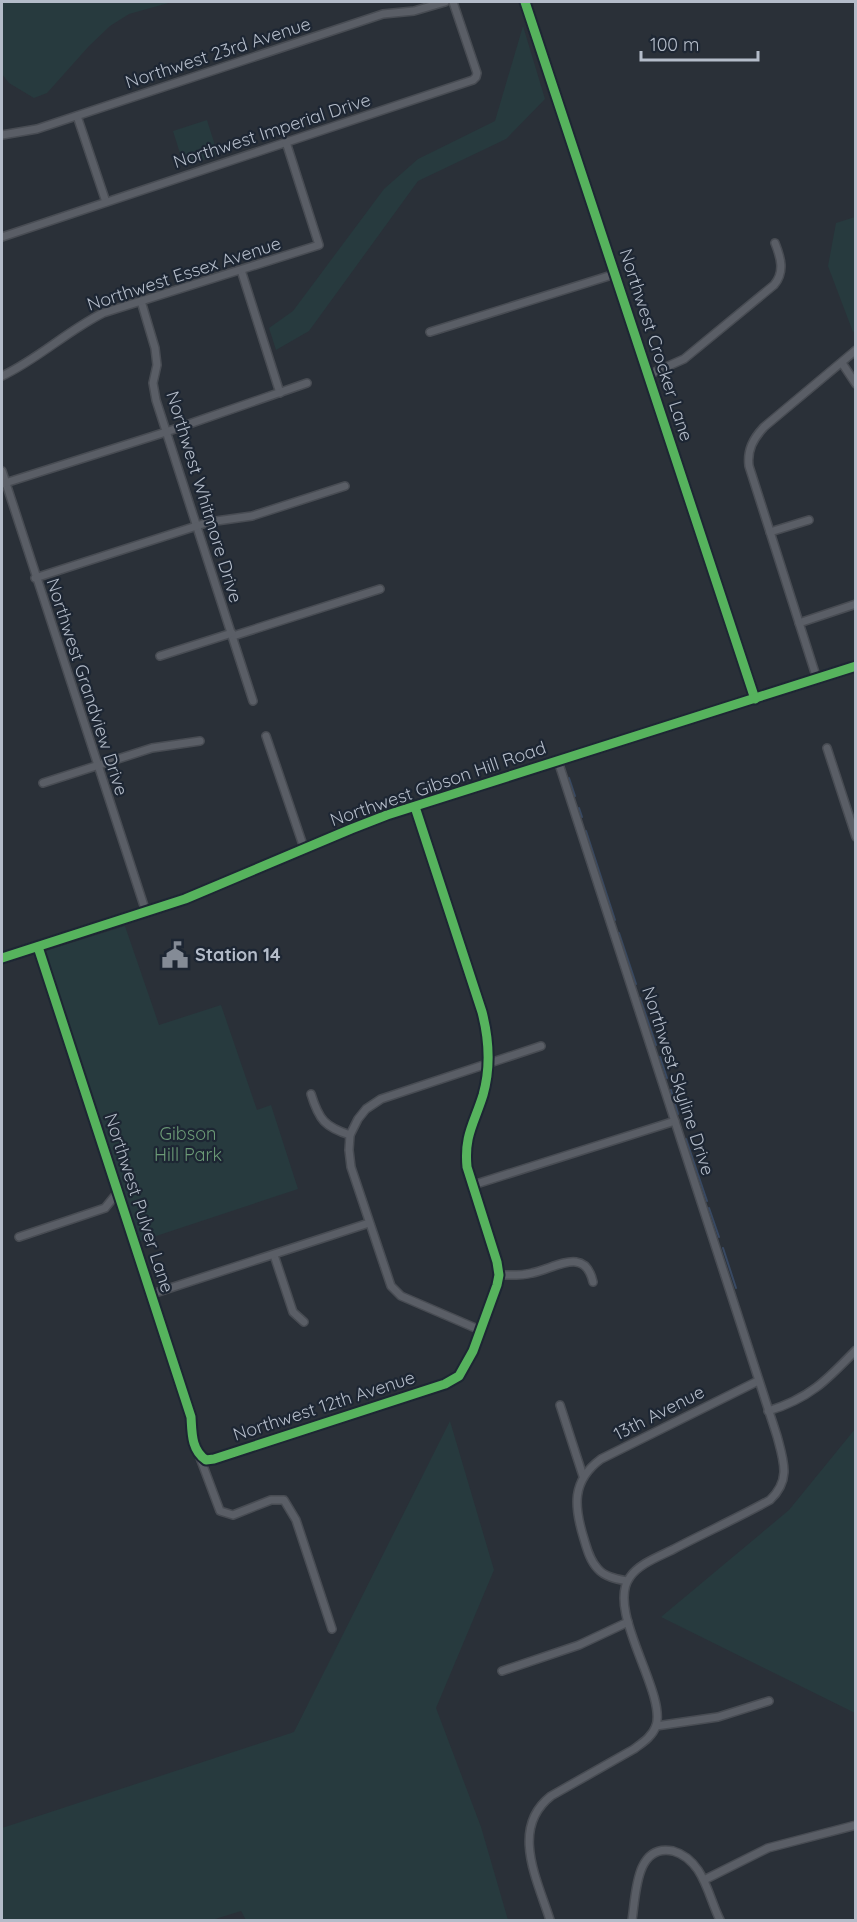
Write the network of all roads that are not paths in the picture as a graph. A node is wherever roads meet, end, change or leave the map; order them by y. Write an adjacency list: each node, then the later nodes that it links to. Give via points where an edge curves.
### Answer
1 (445, 2): 4 (street, Northwest 23rd Avenue, via 383,14)
2 (453, 2): 6 (street, Northwest Imperial Drive, via 477,77)
3 (525, 2): 11 (main road, Northwest Crocker Lane)
4 (77, 116): 5 (street, Northwest 23rd Avenue); 7 (street)
5 (2, 135)
6 (286, 142): 7 (street, Northwest Imperial Drive); 10 (street, Northwest Essex Avenue, via 319,245)
7 (106, 202): 8 (street, Northwest Imperial Drive)
8 (2, 237)
9 (776, 243): 16 (street, via 781,271 774,285 684,359)
10 (241, 270): 12 (street, Northwest Essex Avenue); 20 (street)
11 (615, 274): 13 (street); 16 (main road, Northwest Crocker Lane)
12 (141, 301): 17 (street, Northwest Essex Avenue, via 85,322); 21 (street, Northwest Whitmore Drive, via 156,348 153,382)
13 (430, 332)
14 (855, 350): 15 (street)
15 (842, 363): 19 (street); 27 (street, via 764,427 752,444 748,466)
16 (648, 375): 36 (main road, Northwest Crocker Lane)
17 (2, 376)
18 (307, 383): 20 (street)
19 (855, 384)
20 (280, 393): 21 (street)
21 (166, 432): 23 (street); 26 (street, Northwest Whitmore Drive)
22 (2, 471): 23 (street, Northwest Grandview Drive)
23 (3, 484): 28 (street, Northwest Grandview Drive)
24 (345, 486): 26 (street, via 252,516)
25 (809, 520): 27 (street)
26 (196, 526): 28 (street); 32 (street, Northwest Whitmore Drive)
27 (770, 532): 31 (street)
28 (35, 578): 42 (street, Northwest Grandview Drive)
29 (380, 589): 32 (street)
30 (855, 604): 31 (street)
31 (799, 623): 35 (street)
32 (232, 634): 33 (street); 37 (street, Northwest Whitmore Drive)
33 (160, 656)
34 (855, 666): 35 (main road, Northwest Gibson Hill Road)
35 (817, 679): 36 (main road, Northwest Gibson Hill Road)
36 (755, 699): 41 (main road, Northwest Gibson Hill Road)
37 (254, 700)
38 (266, 736): 46 (street)
39 (200, 741): 42 (street, via 152,748)
40 (826, 747): 45 (street)
41 (558, 761): 44 (main road, Northwest Gibson Hill Road); 53 (street, Northwest Skyline Drive)
42 (97, 765): 43 (street); 47 (street, Northwest Grandview Drive)
43 (43, 783)
44 (415, 807): 46 (main road, Northwest Gibson Hill Road); 51 (street, via 483,1018)
45 (855, 837)
46 (304, 849): 47 (main road, Northwest Gibson Hill Road)
47 (146, 912): 48 (main road, Northwest Gibson Hill Road)
48 (38, 947): 49 (main road, Northwest Gibson Hill Road); 56 (street, Northwest Pulver Lane)
49 (2, 958)
50 (541, 1046): 51 (street)
51 (488, 1063): 54 (street, via 381,1099 366,1109); 55 (street, via 484,1092 466,1143)
52 (311, 1094): 54 (street, via 324,1122)
53 (675, 1121): 55 (street); 66 (street, Northwest Skyline Drive)
54 (350, 1135): 57 (street, via 351,1167)
55 (473, 1185): 60 (street)
56 (118, 1192): 58 (street, via 105,1208); 62 (street, Northwest Pulver Lane)
57 (369, 1223): 59 (street); 64 (street, via 387,1279 396,1293)
58 (19, 1237)
59 (274, 1255): 62 (street); 63 (street, via 293,1312)
60 (499, 1275): 61 (street, via 531,1274 578,1261 589,1268); 64 (street)
61 (593, 1282)
62 (152, 1294): 69 (street, Northwest Pulver Lane, via 191,1417)
63 (304, 1322)
64 (480, 1330): 69 (street, Northwest 12th Avenue, via 465,1368 445,1384 214,1459 206,1460)
65 (855, 1350): 68 (street, via 819,1387 790,1404)
66 (758, 1381): 68 (street, Northwest Skyline Drive); 70 (street, 13th Avenue, via 601,1459)
67 (560, 1404): 70 (street)
68 (768, 1411): 71 (street, Northwest Skyline Drive, via 784,1464 783,1482 777,1492 753,1510 648,1562)
69 (198, 1453): 73 (street, Northwest Pulver Lane, via 220,1511 233,1515 271,1500 284,1500 296,1520)
70 (582, 1478): 71 (street, via 577,1515 590,1555 604,1574)
71 (627, 1581): 72 (street)
72 (628, 1622): 74 (street, via 579,1645); 76 (street, via 653,1699)
73 (332, 1629)
74 (502, 1671)
75 (769, 1701): 76 (street, via 718,1717)
76 (656, 1726): 79 (street, via 634,1749 551,1796 535,1813 528,1831 529,1845)
77 (855, 1825): 78 (street, via 768,1848)
78 (704, 1880): 80 (street, via 683,1854 669,1850 652,1853 641,1870); 81 (street)
79 (550, 1920)
80 (632, 1920)
81 (720, 1920)

